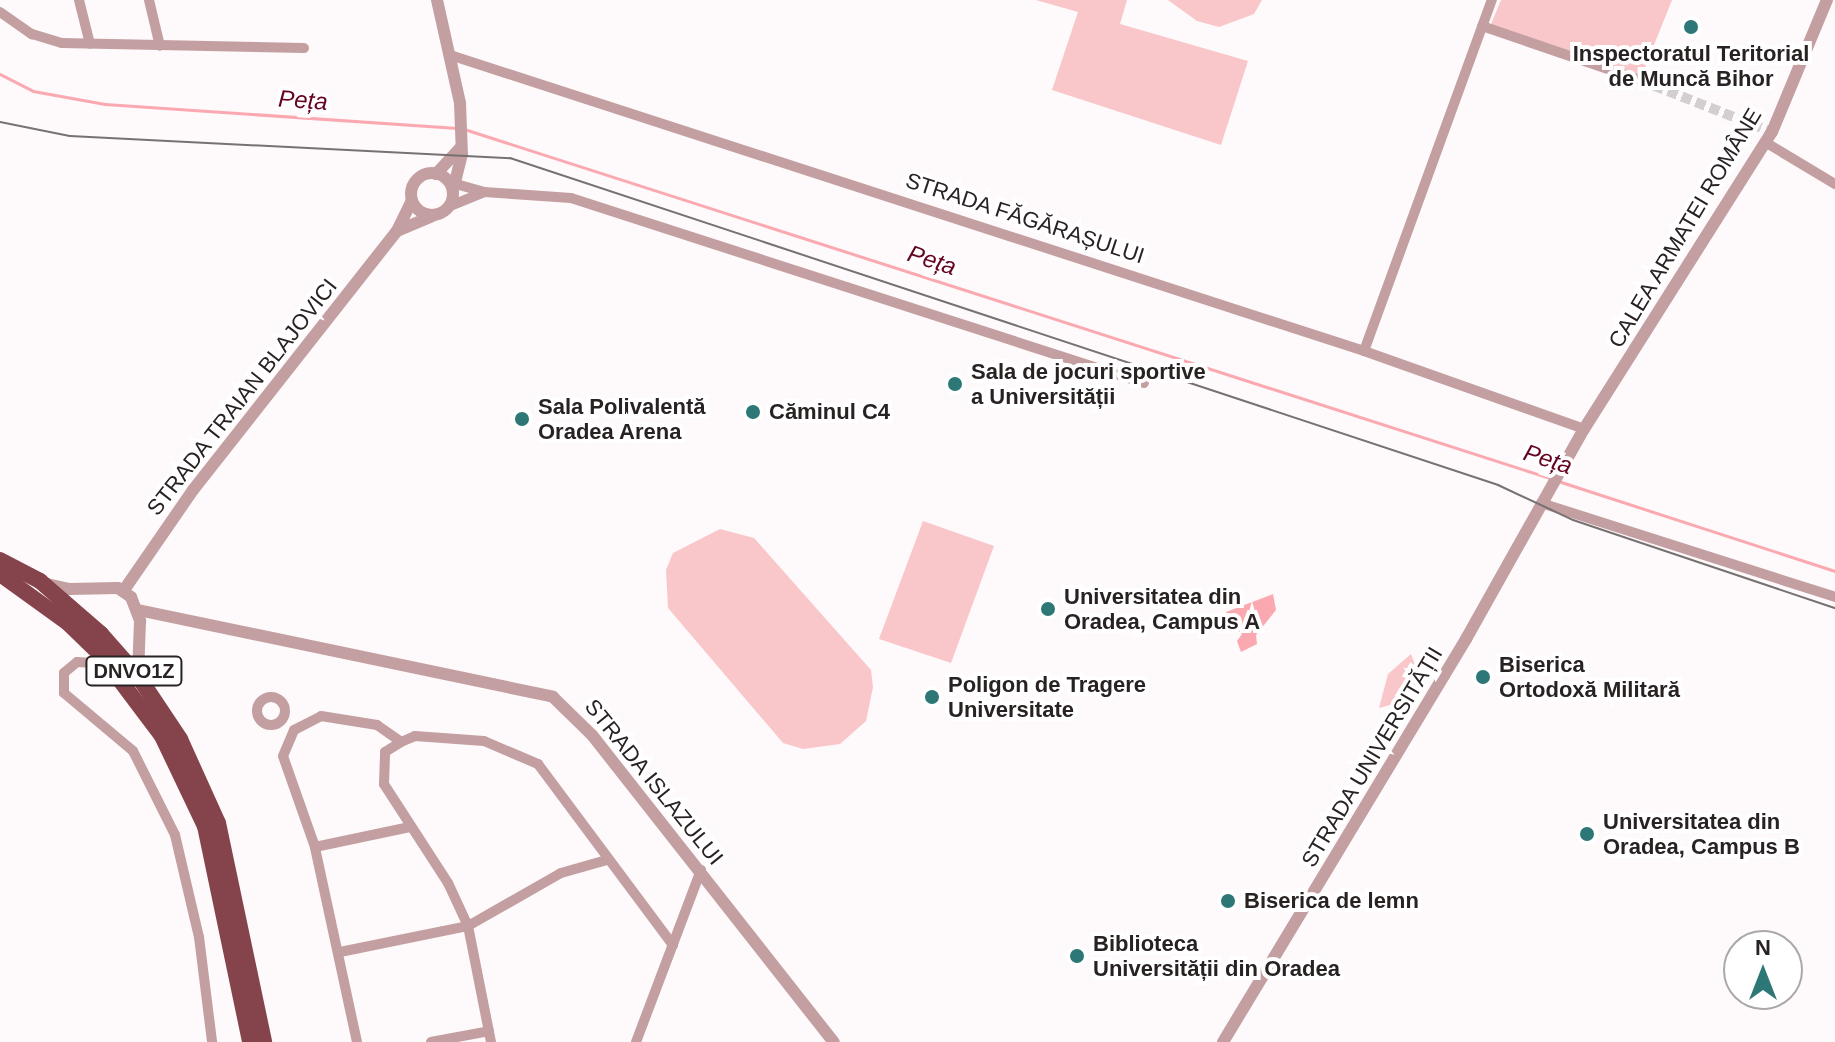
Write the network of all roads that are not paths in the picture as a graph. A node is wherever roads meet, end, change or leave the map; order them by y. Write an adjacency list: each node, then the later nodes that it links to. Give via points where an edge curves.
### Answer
1 (79, 0): 8 (street)
2 (149, 0): 9 (street)
3 (437, 0): 11 (street)
4 (1492, 0): 7 (street)
5 (1827, 0): 13 (street, CALEA ARMATEI ROMÂNE)
6 (0, 12): 8 (street, via 40,39)
7 (1482, 26): 12 (street); 23 (street)
8 (90, 44): 9 (street)
9 (160, 46): 10 (street)
10 (304, 48)
11 (450, 55): 14 (street, via 460,103); 23 (street, STRADA FĂGĂRAȘULUI)
12 (1640, 80)
13 (1765, 142): 16 (street); 25 (street, CALEA ARMATEI ROMÂNE)
14 (460, 147): 15 (street); 17 (street)
15 (436, 174): 17 (street); 19 (street, via 419,178)
16 (1835, 184)
17 (452, 186): 18 (street); 20 (street)
18 (484, 192): 20 (street); 24 (street, via 535,191 571,198)
19 (412, 200): 21 (street, via 419,211); 22 (street, STRADA TRAIAN BLAJOVICI)
20 (450, 206): 21 (street)
21 (432, 216): 22 (street, STRADA TRAIAN BLAJOVICI)
22 (397, 231): 31 (street, STRADA TRAIAN BLAJOVICI, via 193,490)
23 (1364, 351): 25 (street, STRADA FĂGĂRAȘULUI)
24 (1144, 383)
25 (1584, 429): 26 (street, CALEA ARMATEI ROMÂNE)
26 (1561, 468): 27 (street, STRADA UNIVERSITĂȚII)
27 (1543, 500): 32 (street); 47 (street, STRADA UNIVERSITĂȚII)
28 (0, 560): 30 (highway, DNVO1Z)
29 (0, 574): 35 (highway, DNVO1Z, via 68,623)
30 (40, 581): 31 (street, via 69,589); 34 (highway, DNVO1Z, via 101,634)
31 (124, 590): 33 (street)
32 (1835, 597)
33 (138, 610): 34 (street); 42 (street, STRADA ISLAZULUI, via 553,697 572,712)
34 (138, 676): 50 (highway, DNVO1Z, via 180,739 218,823)
35 (141, 703): 48 (street, via 87,662 64,673 64,693 133,751 175,835 199,937); 49 (highway, DNVO1Z, via 205,826)
36 (282, 720): 37 (street)
37 (294, 730): 38 (street, via 321,716 377,725); 40 (street, via 283,756 285,769)
38 (401, 742): 39 (street, via 385,752 382,767 391,799); 41 (street, via 425,737 484,741 517,751 538,764)
39 (410, 827): 40 (street); 43 (street, via 448,883)
40 (315, 847): 45 (street)
41 (607, 860): 43 (street, via 561,873); 44 (street)
42 (701, 870): 44 (street); 54 (street, STRADA ISLAZULUI)
43 (468, 926): 45 (street); 46 (street)
44 (673, 945): 53 (street)
45 (340, 952): 51 (street)
46 (490, 1036): 52 (street)
47 (1226, 1040)
48 (212, 1042)
49 (250, 1042)
50 (264, 1042)
51 (357, 1042)
52 (431, 1042)
53 (636, 1042)
54 (834, 1042)

